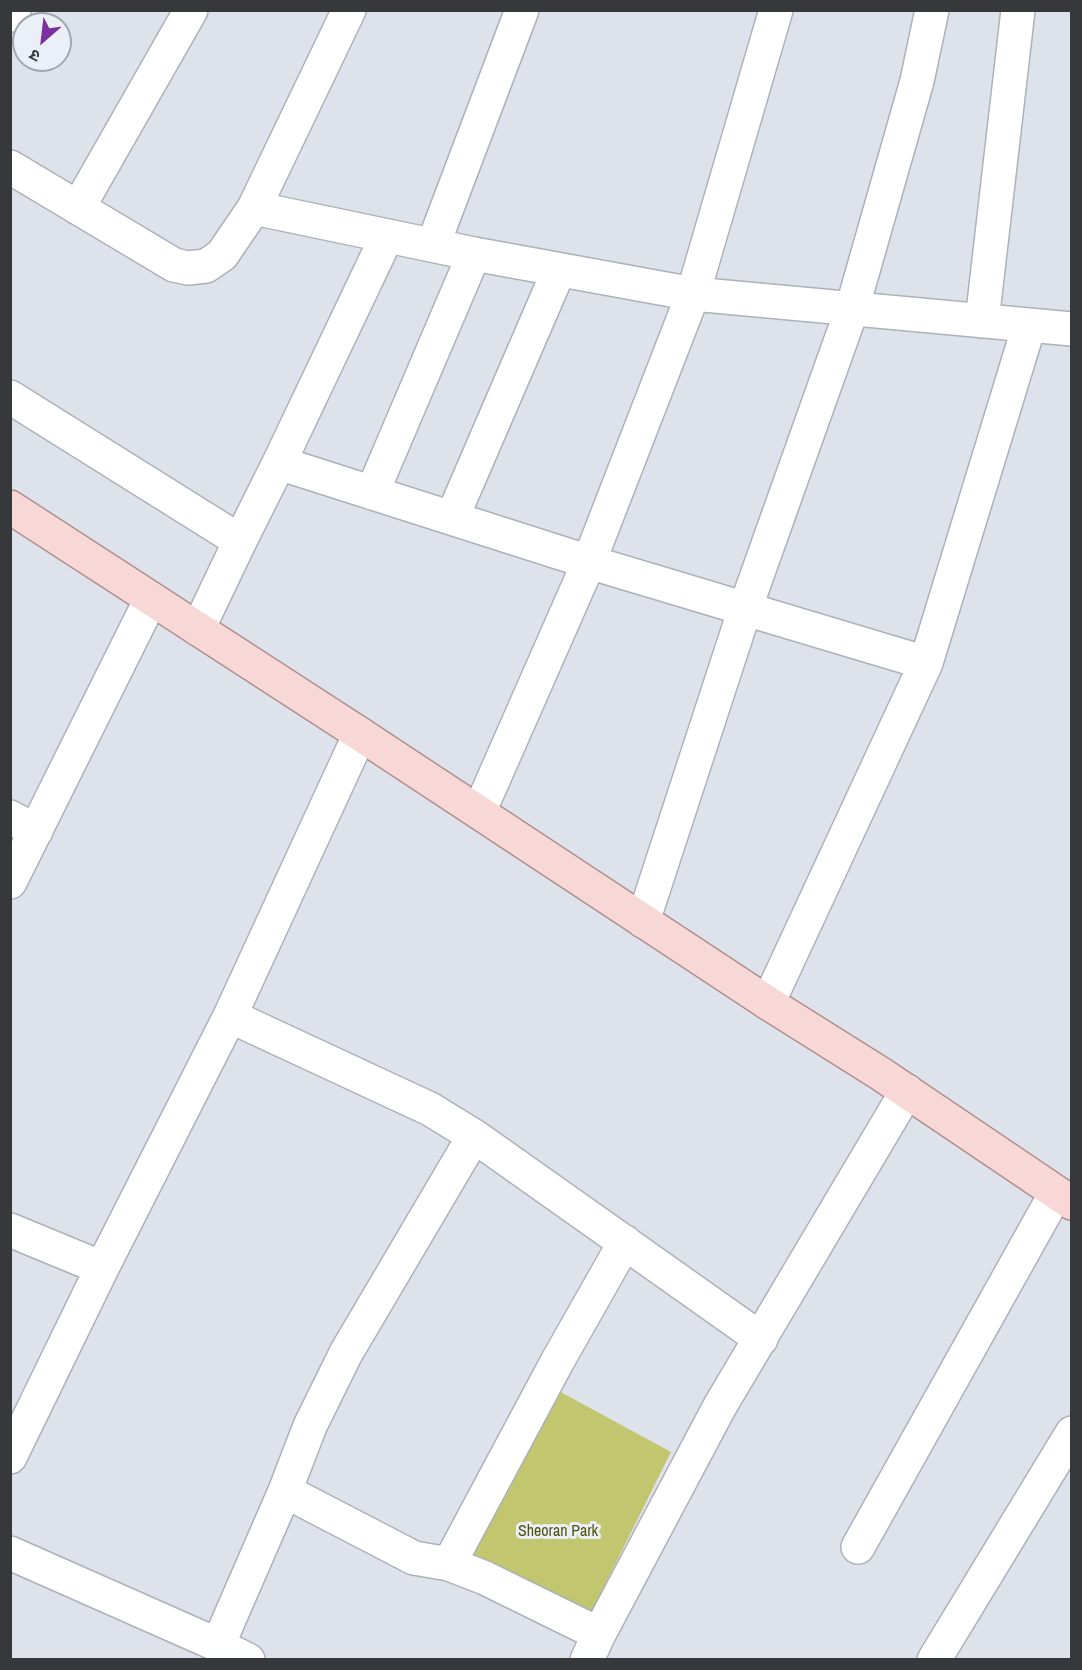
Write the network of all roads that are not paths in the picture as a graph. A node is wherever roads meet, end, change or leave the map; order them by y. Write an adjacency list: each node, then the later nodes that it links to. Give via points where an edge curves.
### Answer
1 (14, 10): 8 (street)
2 (191, 10): 10 (street)
3 (522, 10): 13 (street)
4 (776, 10): 16 (street)
5 (932, 10): 17 (street, via 917,81)
6 (1018, 10): 18 (street)
7 (341, 14): 11 (street)
8 (10, 15)
9 (10, 167): 10 (street)
10 (78, 208): 11 (street, via 174,266 188,268 206,266 222,255)
11 (254, 208): 12 (street)
12 (387, 236): 13 (street); 22 (street)
13 (433, 245): 14 (street)
14 (474, 254): 15 (street); 23 (street)
15 (559, 270): 16 (street); 25 (street)
16 (693, 294): 17 (street); 27 (street)
17 (852, 309): 18 (street); 29 (street)
18 (982, 321): 19 (street)
19 (1029, 326): 20 (street); 31 (street)
20 (1071, 329)
21 (10, 397): 26 (street)
22 (279, 464): 23 (street); 26 (street)
23 (372, 493): 25 (street)
24 (10, 507): 28 (main road)
25 (452, 518): 27 (street)
26 (240, 541): 30 (street)
27 (590, 562): 29 (street); 33 (street)
28 (152, 599): 30 (main road); 34 (street)
29 (745, 609): 31 (street); 36 (street)
30 (198, 629): 32 (main road)
31 (926, 663): 37 (street)
32 (360, 734): 33 (main road); 38 (street)
33 (479, 812): 36 (main road)
34 (23, 824): 35 (street)
35 (10, 882)
36 (643, 921): 37 (main road)
37 (768, 1003): 39 (main road)
38 (230, 1016): 40 (street, via 430,1109); 44 (street)
39 (907, 1091): 41 (main road); 45 (street)
40 (474, 1136): 43 (street); 48 (street, via 346,1353 310,1426)
41 (1064, 1198): 49 (street)
42 (10, 1230): 44 (street)
43 (625, 1242): 45 (street); 51 (street)
44 (102, 1268): 47 (street)
45 (760, 1339): 53 (street)
46 (1071, 1434): 55 (street)
47 (10, 1457)
48 (285, 1491): 51 (street, via 414,1557); 52 (street)
49 (858, 1546)
50 (10, 1553): 52 (street)
51 (449, 1564): 53 (street, via 485,1578)
52 (218, 1645): 54 (street)
53 (593, 1646)
54 (248, 1659)
55 (934, 1659)

